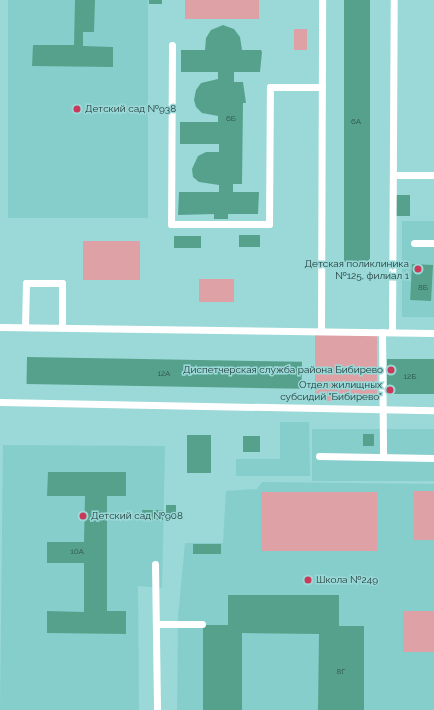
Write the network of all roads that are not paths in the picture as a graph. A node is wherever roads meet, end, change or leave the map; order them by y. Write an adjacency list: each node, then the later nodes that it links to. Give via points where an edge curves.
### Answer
1 (322, 0): 4 (lane)
2 (394, 0): 5 (lane)
3 (172, 45): 4 (lane, via 171,224 269,224 270,87)
4 (322, 87): 12 (lane)
5 (393, 175): 6 (lane); 14 (lane)
6 (434, 175)
7 (414, 243): 8 (lane)
8 (434, 243)
9 (0, 327): 10 (lane)
10 (25, 327): 11 (lane); 11 (lane, via 26,283 54,283 62,284)
11 (62, 328): 12 (lane)
12 (321, 332): 13 (lane)
13 (382, 332): 14 (lane); 17 (lane)
14 (392, 332): 15 (lane)
15 (434, 333)
16 (0, 402): 17 (lane)
17 (383, 409): 18 (lane); 20 (lane)
18 (434, 410)
19 (319, 456): 20 (lane)
20 (383, 457): 21 (lane)
21 (434, 458)
22 (155, 564): 23 (lane)
23 (156, 624): 24 (lane); 25 (lane)
24 (202, 624)
25 (157, 710)

